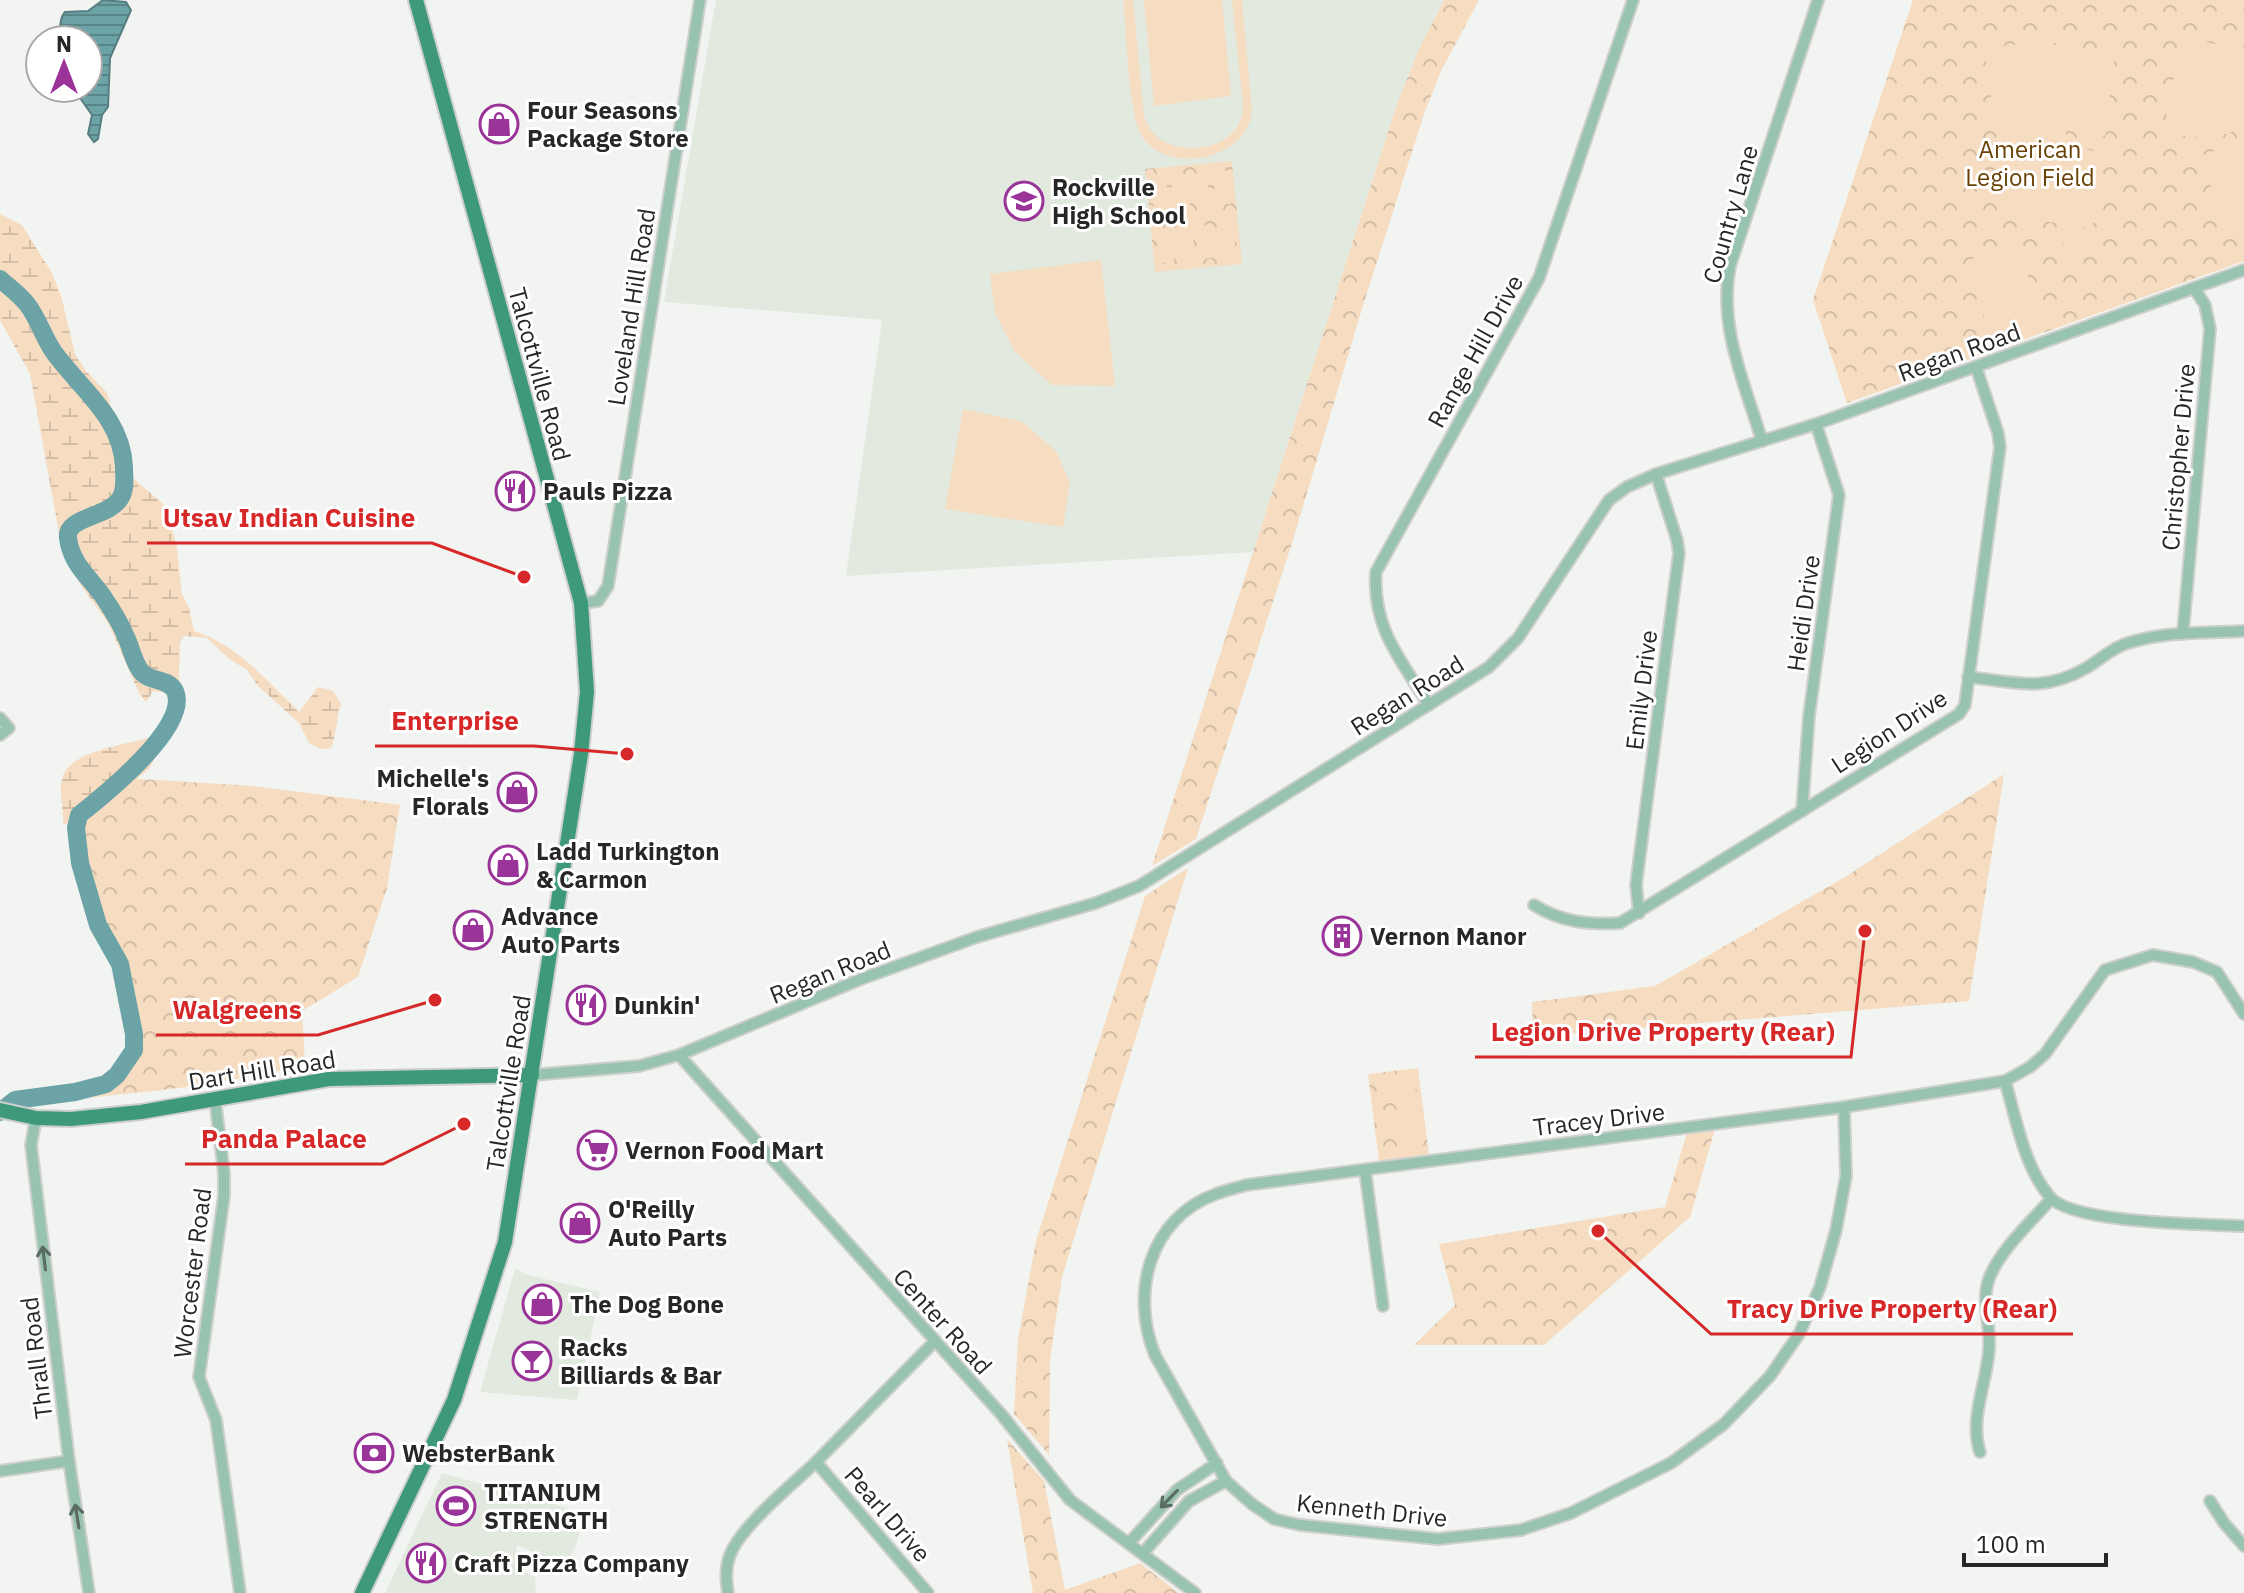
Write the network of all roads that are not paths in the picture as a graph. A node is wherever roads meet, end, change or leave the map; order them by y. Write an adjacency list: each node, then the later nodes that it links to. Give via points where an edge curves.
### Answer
1 (416, 0): 11 (main road, Talcottville Road)
2 (700, 0): 11 (street, Loveland Hill Road, via 608,586 598,601)
3 (1633, 0): 15 (street, Range Hill Drive, via 1539,278 1376,572 1380,621)
4 (1818, 0): 9 (street, Country Lane, via 1726,285 1727,324)
5 (2244, 270): 6 (street, Regan Road)
6 (2194, 288): 7 (street, Regan Road); 13 (street, Christopher Drive, via 2205,305 2210,329)
7 (1976, 367): 8 (street, Regan Road); 14 (street, Legion Drive, via 2000,447)
8 (1816, 424): 9 (street, Regan Road); 18 (street, Heidi Drive, via 1839,495 1809,716)
9 (1762, 441): 10 (street, Regan Road)
10 (1656, 474): 15 (street, Regan Road, via 1609,500 1508,650); 20 (street, Emily Drive, via 1679,553 1636,885)
11 (581, 603): 23 (main road, Talcottville Road, via 585,707)
12 (2244, 631): 13 (street)
13 (2183, 632): 14 (street, via 2123,644 2061,682 2042,685)
14 (1968, 677): 18 (street, Legion Drive, via 1959,714)
15 (1429, 705): 22 (street, Regan Road, via 1139,886 861,979)
16 (0, 718): 17 (street, via 9,728)
17 (0, 735)
18 (1802, 811): 20 (street, Legion Drive)
19 (1534, 905): 20 (street, Legion Drive, via 1552,916 1591,925 1620,923)
20 (1639, 913)
21 (2244, 1014): 24 (street, Tracey Drive, via 2217,972 2153,955 2105,970 2045,1054)
22 (679, 1055): 23 (street, Regan Road, via 639,1066); 33 (street, Center Road)
23 (532, 1075): 25 (main road, Dart Hill Road, via 329,1079); 46 (main road, Talcottville Road, via 505,1242 454,1400)
24 (2005, 1081): 26 (street, Tracey Drive); 30 (street, via 2032,1165)
25 (215, 1099): 28 (main road, Dart Hill Road, via 141,1112); 45 (street, Worcester Road, via 224,1196 199,1377 216,1420)
26 (1844, 1107): 29 (street, Tracey Drive); 39 (street, Kenneth Drive, via 1846,1176 1836,1230 1820,1287 1799,1334 1770,1376 1724,1424 1671,1463 1571,1513 1521,1530 1438,1539 1274,1519)
27 (0, 1110): 28 (main road, Dart Hill Road)
28 (36, 1118): 35 (street, Thrall Road, one-way to 28, via 31,1145)
29 (1365, 1170): 32 (street); 37 (street, Tracey Drive, via 1214,1194 1176,1219 1153,1255 1144,1282 1147,1334)
30 (2051, 1199): 31 (street, via 2089,1214); 34 (street, via 1997,1260 1988,1280 1989,1348 1976,1425)
31 (2244, 1226)
32 (1383, 1306)
33 (934, 1342): 36 (street, Pearl Drive); 41 (street, Center Road, via 1070,1500)
34 (1980, 1452)
35 (69, 1461): 38 (street); 44 (street, Thrall Road, one-way to 35)
36 (816, 1462): 47 (street, Pearl Drive, via 740,1537 725,1575); 48 (street, Pearl Drive)
37 (1217, 1463): 39 (street, Tracey Drive); 41 (street, one-way to 41, via 1177,1490)
38 (0, 1471)
39 (1226, 1481): 43 (street, via 1189,1501)
40 (2210, 1501): 42 (street)
41 (1129, 1543): 43 (street, Center Road)
42 (2244, 1546)
43 (1143, 1553): 49 (street, Center Road)
44 (89, 1593)
45 (240, 1593)
46 (362, 1593)
47 (728, 1593)
48 (928, 1593)
49 (1195, 1593)

